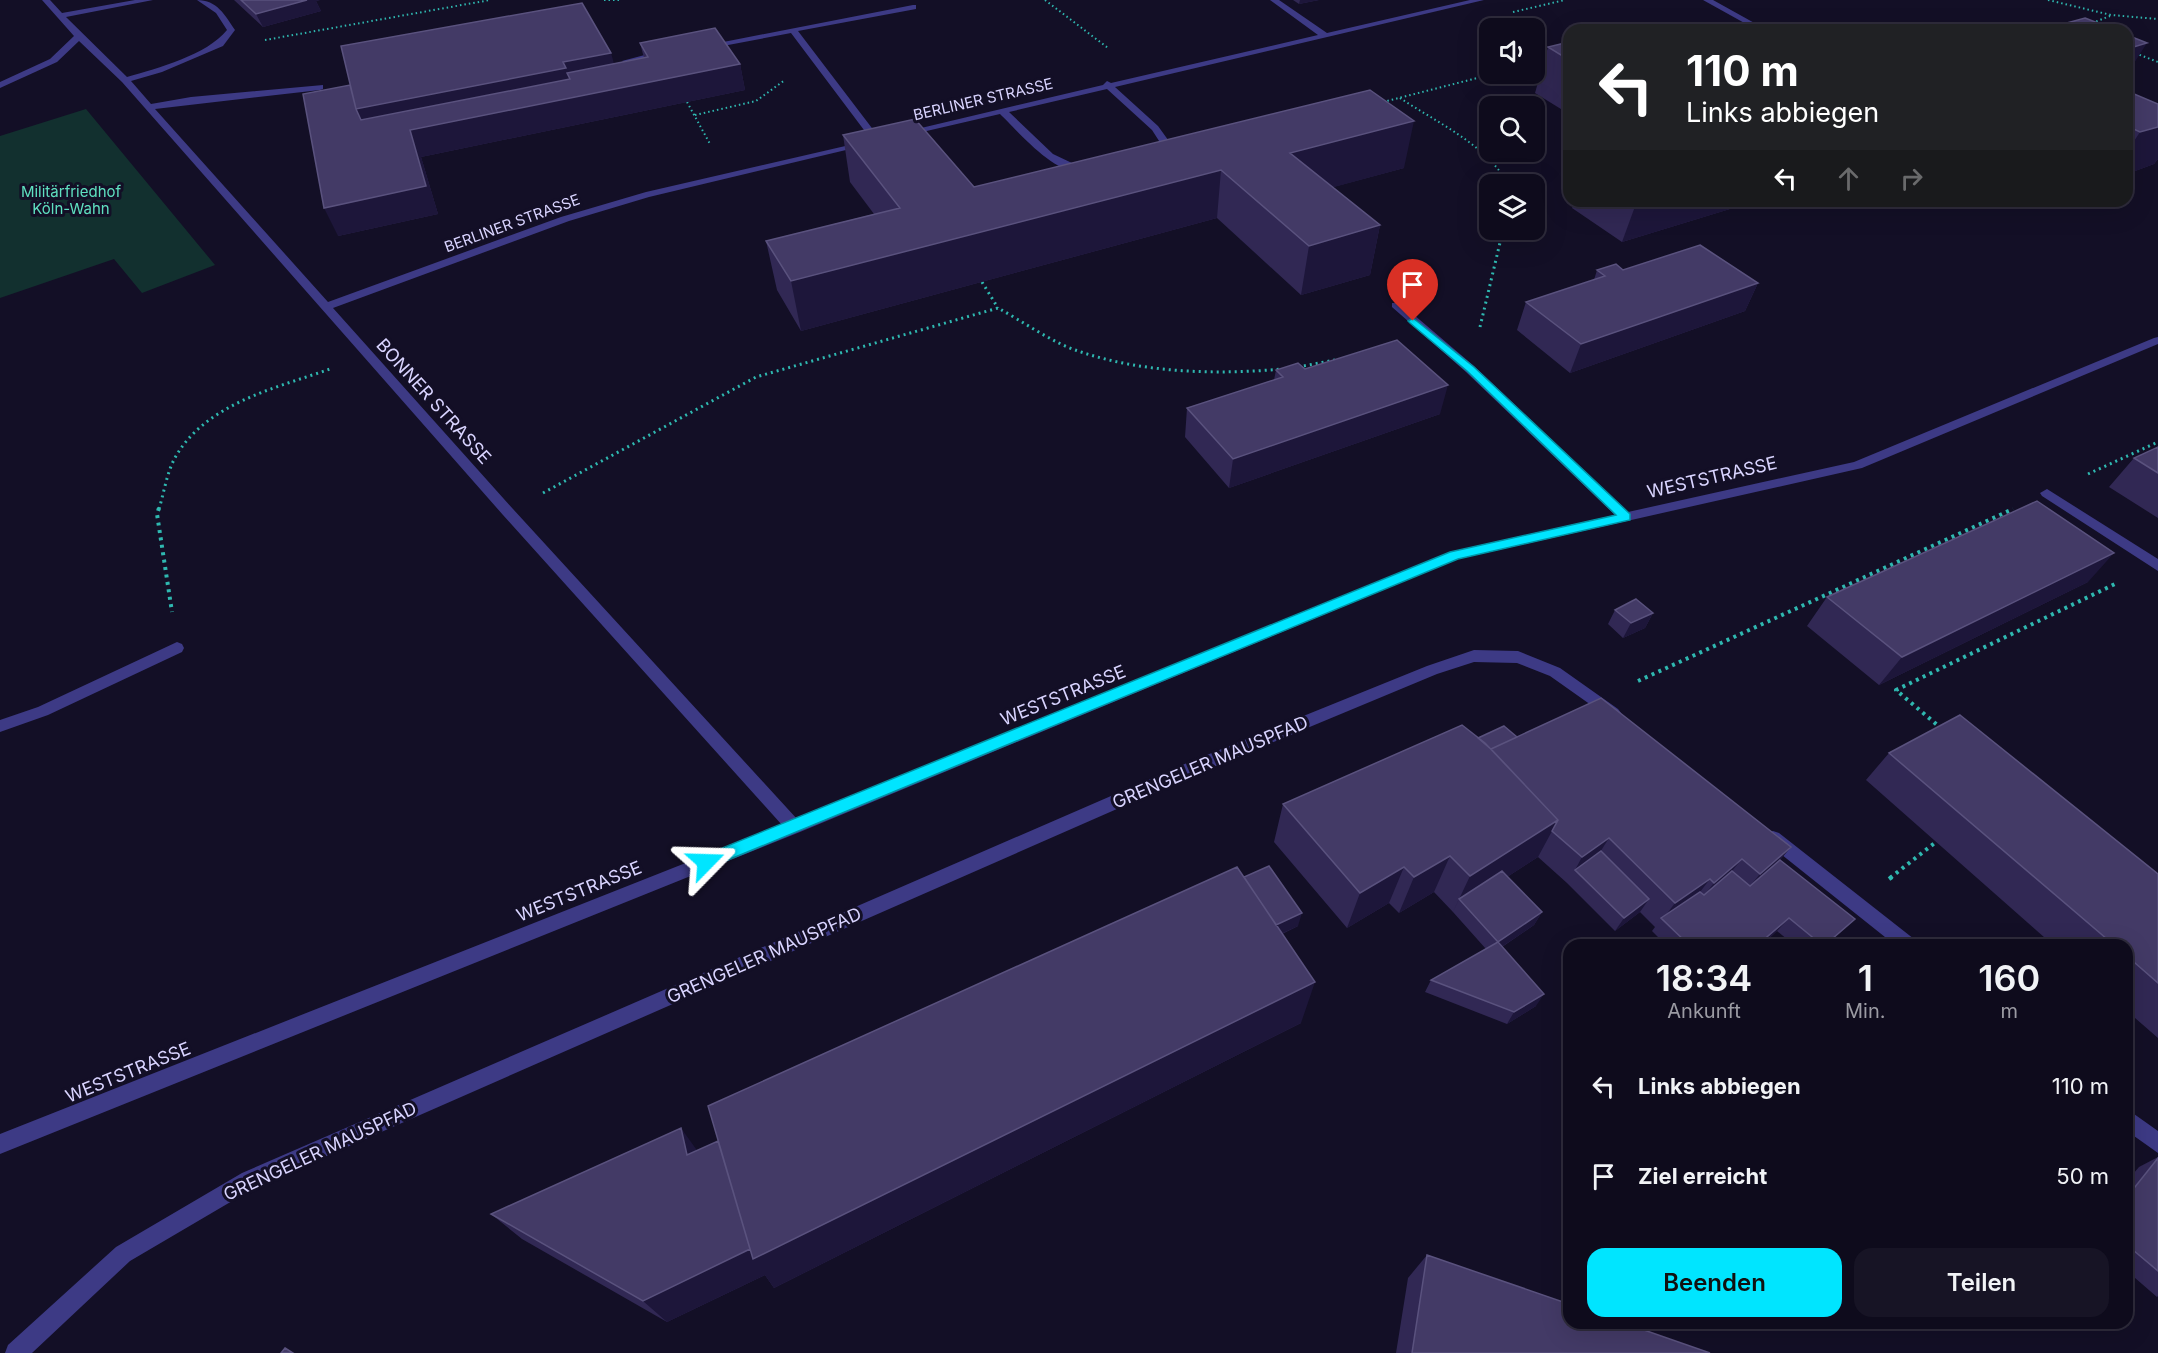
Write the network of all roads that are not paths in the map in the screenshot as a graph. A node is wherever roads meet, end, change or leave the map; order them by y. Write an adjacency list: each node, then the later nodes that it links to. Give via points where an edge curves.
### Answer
1 (46, 0): 8 (street, BONNER STRASSE)
2 (149, 0): 8 (street)
3 (201, 0): 16 (street, via 219,11 231,30 220,44)
4 (1274, 0): 11 (street)
5 (1480, 0): 11 (street, BERLINER STRASSE)
6 (1707, 0): 9 (street)
7 (913, 6): 10 (street)
8 (59, 16): 12 (street, BONNER STRASSE)
9 (1752, 24)
10 (793, 30): 13 (street); 24 (street)
11 (1324, 35): 17 (street, BERLINER STRASSE)
12 (78, 36): 16 (street, BONNER STRASSE); 18 (street, via 70,49 49,64)
13 (693, 49)
14 (671, 53): 15 (street)
15 (626, 61)
16 (125, 80): 20 (street, BONNER STRASSE)
17 (1107, 84): 21 (street, BERLINER STRASSE); 25 (street, via 1171,144)
18 (0, 85)
19 (320, 87): 20 (street)
20 (150, 107): 30 (street, BONNER STRASSE)
21 (1002, 110): 22 (street, BERLINER STRASSE); 27 (street, via 1053,159)
22 (898, 134)
23 (887, 137): 24 (street, BERLINER STRASSE)
24 (876, 140): 30 (street, BERLINER STRASSE, via 645,195 566,219)
25 (1146, 159)
26 (1100, 167): 27 (street)
27 (1079, 169): 28 (street)
28 (1065, 178)
29 (1396, 305): 33 (street, via 1470,369)
30 (328, 306): 38 (street, BONNER STRASSE, via 508,512)
31 (2158, 340): 33 (street, WESTSTRASSE, via 1857,465)
32 (2047, 493): 34 (street)
33 (1625, 517): 38 (street, WESTSTRASSE, via 1455,555)
34 (2157, 565)
35 (177, 648): 37 (street, via 43,711)
36 (1624, 722): 44 (street, GRENGELER MAUSPFAD, via 1555,672 1518,657 1474,656 1432,670 1193,768 249,1180 123,1254)
37 (0, 726)
38 (794, 827): 43 (street, WESTSTRASSE)
39 (1764, 831): 40 (street)
40 (1901, 939)
41 (2133, 1124): 42 (street)
42 (2158, 1143)
43 (0, 1144)
44 (16, 1353)

